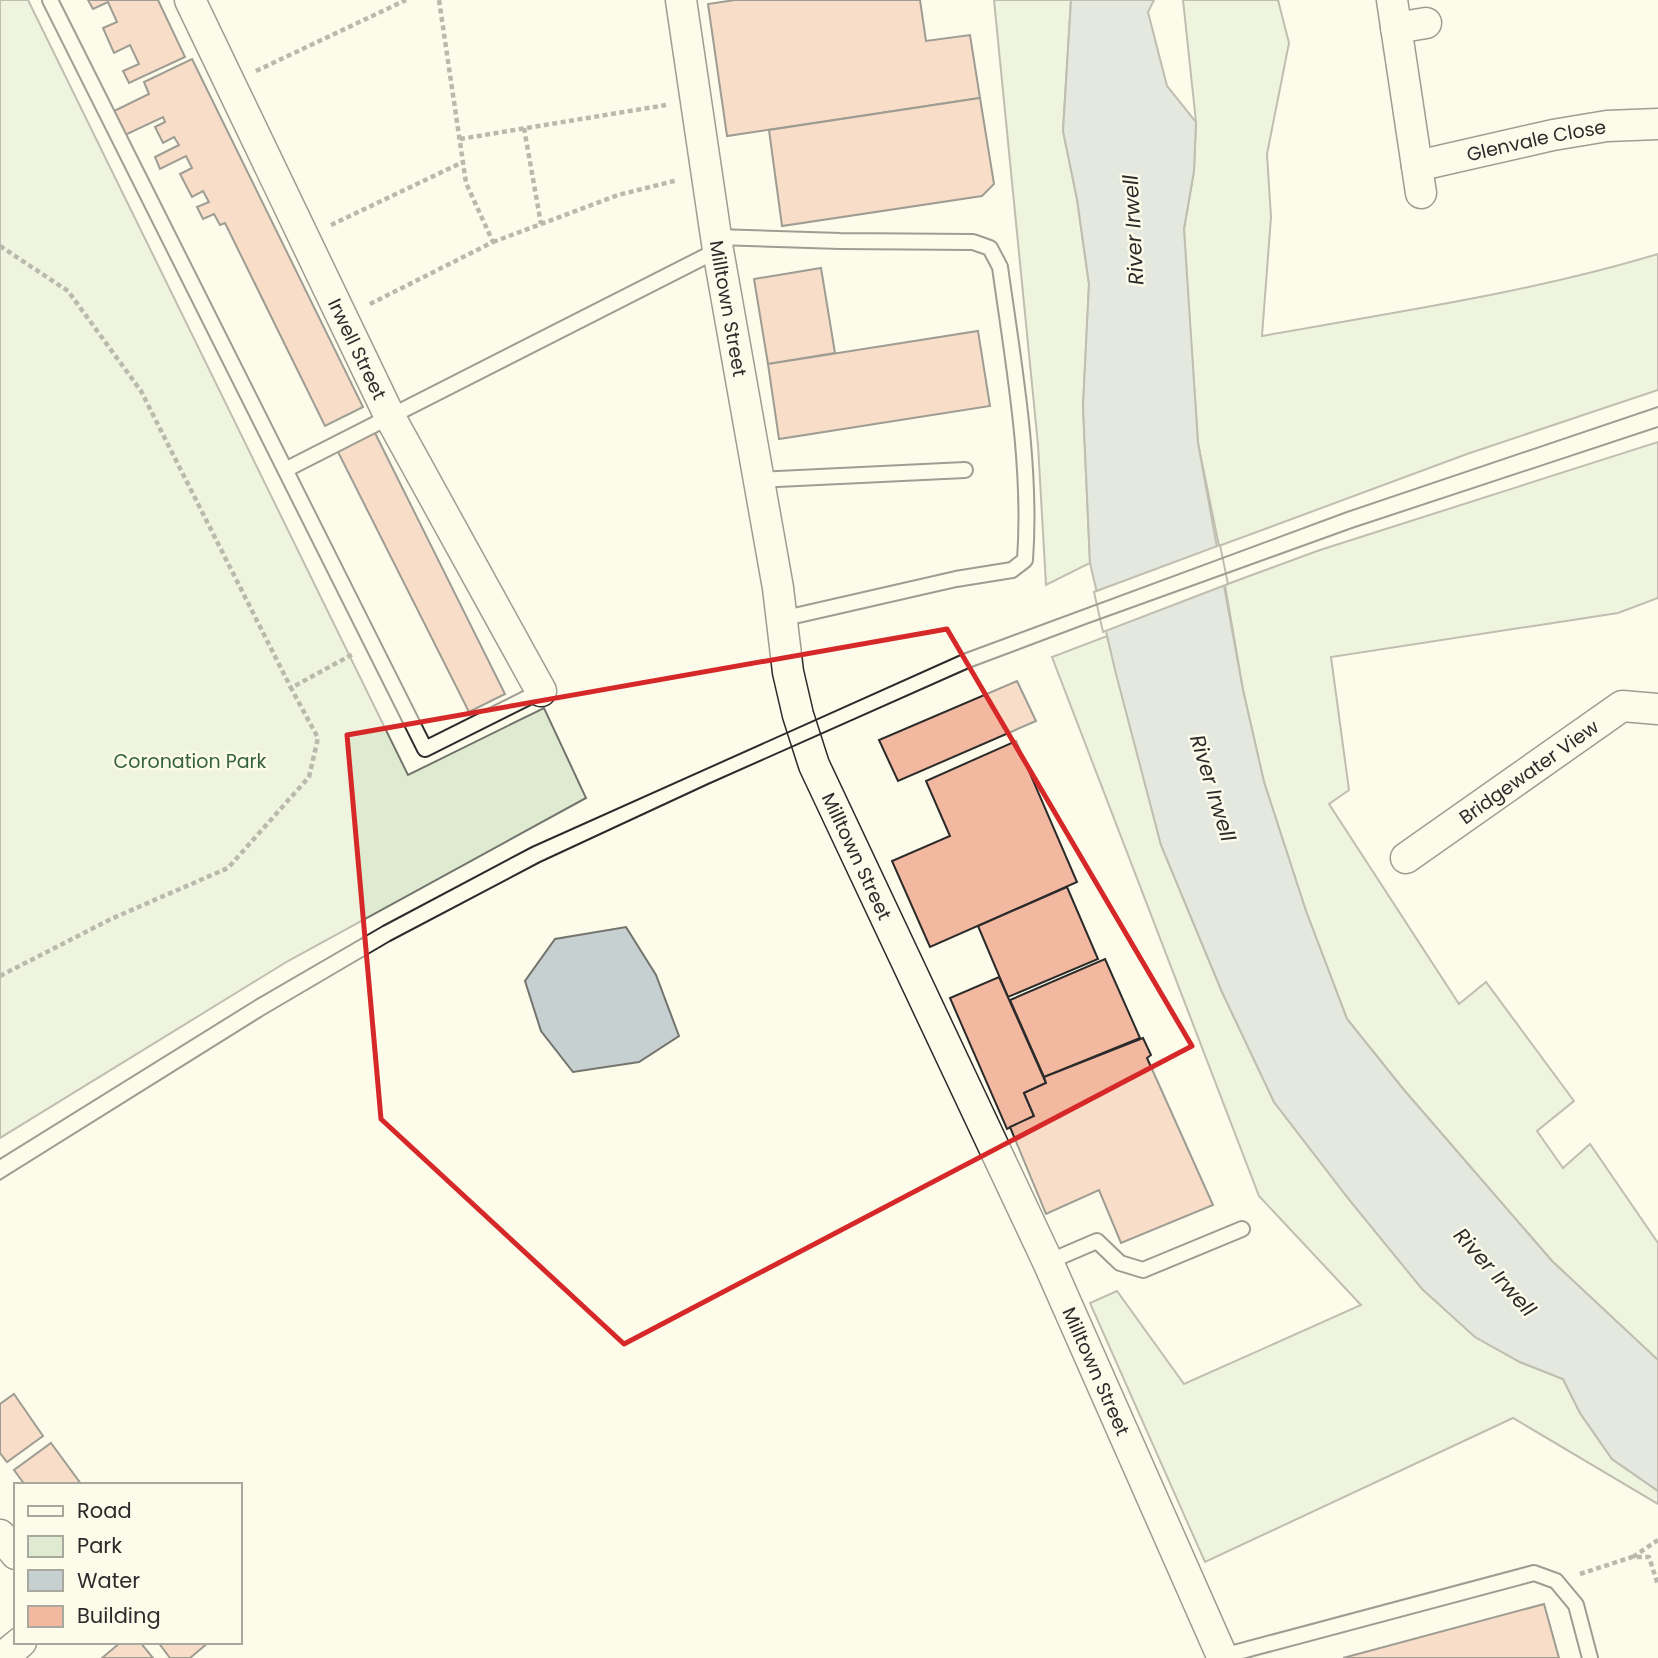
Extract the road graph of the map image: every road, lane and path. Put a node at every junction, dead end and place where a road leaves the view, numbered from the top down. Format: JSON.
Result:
{"nodes":[{"id":1,"x":50,"y":0,"type":"edge"},
{"id":2,"x":190,"y":0,"type":"edge"},
{"id":3,"x":406,"y":0,"type":"edge"},
{"id":4,"x":439,"y":0,"type":"edge"},
{"id":5,"x":681,"y":0,"type":"edge"},
{"id":6,"x":1394,"y":14,"type":"edge"},
{"id":7,"x":1426,"y":23,"type":"dead end"},
{"id":8,"x":230,"y":84,"type":"junction"},
{"id":9,"x":695,"y":100,"type":"junction"},
{"id":10,"x":1658,"y":124,"type":"edge"},
{"id":11,"x":524,"y":128,"type":"junction"},
{"id":12,"x":460,"y":139,"type":"junction"},
{"id":13,"x":463,"y":162,"type":"junction"},
{"id":14,"x":706,"y":173,"type":"junction"},
{"id":15,"x":541,"y":224,"type":"junction"},
{"id":16,"x":303,"y":239,"type":"junction"},
{"id":17,"x":493,"y":242,"type":"junction"},
{"id":18,"x":717,"y":243,"type":"junction"},
{"id":19,"x":0,"y":246,"type":"edge"},
{"id":20,"x":342,"y":318,"type":"junction"},
{"id":21,"x":390,"y":418,"type":"junction"},
{"id":22,"x":286,"y":469,"type":"junction"},
{"id":23,"x":965,"y":470,"type":"dead end"},
{"id":24,"x":759,"y":480,"type":"junction"},
{"id":25,"x":782,"y":619,"type":"junction"},
{"id":26,"x":373,"y":643,"type":"junction"},
{"id":27,"x":291,"y":688,"type":"junction"},
{"id":28,"x":541,"y":691,"type":"joint"},
{"id":29,"x":1658,"y":709,"type":"edge"},
{"id":30,"x":1406,"y":858,"type":"dead end"},
{"id":31,"x":0,"y":976,"type":"edge"},
{"id":32,"x":1242,"y":1229,"type":"dead end"},
{"id":33,"x":1048,"y":1262,"type":"junction"},
{"id":34,"x":0,"y":1535,"type":"edge"},
{"id":35,"x":1658,"y":1541,"type":"edge"},
{"id":36,"x":14,"y":1552,"type":"edge"},
{"id":37,"x":1632,"y":1557,"type":"junction"},
{"id":38,"x":1556,"y":1581,"type":"junction"},
{"id":39,"x":1658,"y":1585,"type":"edge"},
{"id":40,"x":20,"y":1644,"type":"edge"},
{"id":41,"x":1219,"y":1657,"type":"edge"},
{"id":42,"x":2,"y":1658,"type":"edge"},
{"id":43,"x":1590,"y":1658,"type":"edge"}],
"edges":[{"from":1,"to":22,"type":"lane"},
{"from":2,"to":8,"type":"street","name":"Irwell Street"},
{"from":3,"to":8,"type":"path"},
{"from":4,"to":12,"type":"path"},
{"from":5,"to":9,"type":"street","name":"Milltown Street"},
{"from":6,"to":7,"type":"street","name":"Glenvale Close"},
{"from":6,"to":10,"type":"street","name":"Glenvale Close"},
{"from":8,"to":16,"type":"street","name":"Irwell Street"},
{"from":9,"to":11,"type":"path"},
{"from":9,"to":14,"type":"street","name":"Milltown Street"},
{"from":11,"to":12,"type":"path"},
{"from":11,"to":15,"type":"path"},
{"from":12,"to":13,"type":"path"},
{"from":13,"to":16,"type":"path"},
{"from":13,"to":17,"type":"path"},
{"from":14,"to":15,"type":"path"},
{"from":14,"to":18,"type":"street","name":"Milltown Street"},
{"from":15,"to":17,"type":"path"},
{"from":16,"to":20,"type":"street","name":"Irwell Street"},
{"from":17,"to":20,"type":"path"},
{"from":18,"to":21,"type":"lane"},
{"from":18,"to":24,"type":"street","name":"Milltown Street"},
{"from":18,"to":25,"type":"lane"},
{"from":19,"to":27,"type":"path"},
{"from":20,"to":21,"type":"street","name":"Irwell Street"},
{"from":21,"to":22,"type":"lane"},
{"from":21,"to":28,"type":"street","name":"Irwell Street"},
{"from":22,"to":26,"type":"lane"},
{"from":23,"to":24,"type":"lane"},
{"from":24,"to":25,"type":"street","name":"Milltown Street"},
{"from":25,"to":33,"type":"street","name":"Milltown Street"},
{"from":26,"to":27,"type":"path"},
{"from":26,"to":28,"type":"lane"},
{"from":27,"to":31,"type":"path"},
{"from":29,"to":30,"type":"street","name":"Bridgewater View"},
{"from":32,"to":33,"type":"lane"},
{"from":33,"to":41,"type":"street","name":"Milltown Street"},
{"from":34,"to":36,"type":"street"},
{"from":35,"to":37,"type":"path"},
{"from":37,"to":38,"type":"path"},
{"from":37,"to":39,"type":"path"},
{"from":38,"to":41,"type":"lane"},
{"from":38,"to":43,"type":"lane"},
{"from":40,"to":42,"type":"street"}]}
